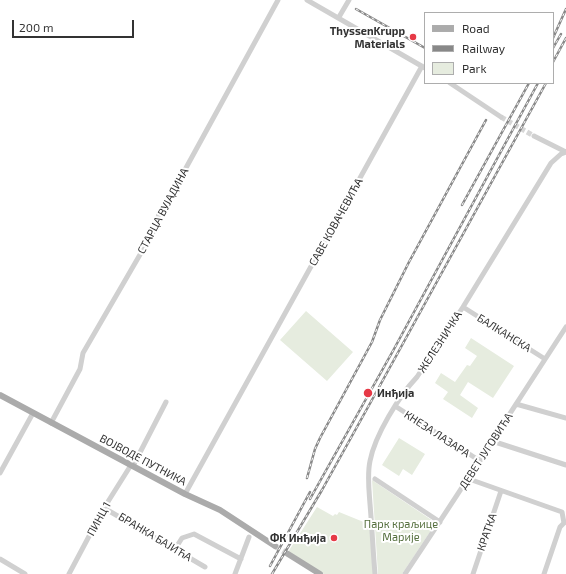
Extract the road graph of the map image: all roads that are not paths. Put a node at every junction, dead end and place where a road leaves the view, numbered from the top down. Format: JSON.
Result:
{"nodes":[{"id":1,"x":278,"y":0,"type":"edge"},
{"id":2,"x":307,"y":0,"type":"edge"},
{"id":3,"x":349,"y":0,"type":"edge"},
{"id":4,"x":339,"y":18,"type":"junction"},
{"id":5,"x":423,"y":67,"type":"edge"},
{"id":6,"x":452,"y":84,"type":"edge"},
{"id":7,"x":501,"y":117,"type":"tunnel mouth"},
{"id":8,"x":534,"y":136,"type":"tunnel mouth"},
{"id":9,"x":566,"y":152,"type":"edge"},
{"id":10,"x":463,"y":307,"type":"junction"},
{"id":11,"x":566,"y":328,"type":"edge"},
{"id":12,"x":545,"y":359,"type":"junction"},
{"id":13,"x":0,"y":395,"type":"edge"},
{"id":14,"x":166,"y":402,"type":"dead end"},
{"id":15,"x":516,"y":404,"type":"junction"},
{"id":16,"x":395,"y":406,"type":"junction"},
{"id":17,"x":33,"y":413,"type":"junction"},
{"id":18,"x":566,"y":418,"type":"edge"},
{"id":19,"x":51,"y":423,"type":"junction"},
{"id":20,"x":492,"y":441,"type":"junction"},
{"id":21,"x":480,"y":461,"type":"junction"},
{"id":22,"x":566,"y":465,"type":"edge"},
{"id":23,"x":132,"y":466,"type":"junction"},
{"id":24,"x":0,"y":473,"type":"edge"},
{"id":25,"x":469,"y":479,"type":"junction"},
{"id":26,"x":375,"y":480,"type":"dead end"},
{"id":27,"x":501,"y":491,"type":"junction"},
{"id":28,"x":185,"y":494,"type":"junction"},
{"id":29,"x":104,"y":508,"type":"junction"},
{"id":30,"x":440,"y":522,"type":"junction"},
{"id":31,"x":565,"y":523,"type":"edge"},
{"id":32,"x":249,"y":537,"type":"dead end"},
{"id":33,"x":275,"y":546,"type":"tunnel mouth"},
{"id":34,"x":175,"y":549,"type":"junction"},
{"id":35,"x":288,"y":554,"type":"tunnel mouth"},
{"id":36,"x":0,"y":559,"type":"edge"},
{"id":37,"x":241,"y":559,"type":"junction"},
{"id":38,"x":205,"y":567,"type":"dead end"},
{"id":39,"x":25,"y":574,"type":"edge"},
{"id":40,"x":69,"y":574,"type":"edge"},
{"id":41,"x":235,"y":574,"type":"edge"},
{"id":42,"x":320,"y":574,"type":"edge"},
{"id":43,"x":375,"y":574,"type":"edge"},
{"id":44,"x":405,"y":574,"type":"edge"},
{"id":45,"x":473,"y":574,"type":"edge"},
{"id":46,"x":544,"y":574,"type":"edge"}],
"edges":[{"from":1,"to":19,"type":"street","name":"СТАРЦА ВУЈАДИНА"},
{"from":2,"to":4,"type":"street","name":"САВЕ КОВАЧЕВИЋА"},
{"from":3,"to":4,"type":"street"},
{"from":4,"to":5,"type":"street","name":"САВЕ КОВАЧЕВИЋА"},
{"from":5,"to":28,"type":"street","name":"САВЕ КОВАЧЕВИЋА"},
{"from":6,"to":7,"type":"street"},
{"from":8,"to":9,"type":"street"},
{"from":9,"to":10,"type":"street","name":"ЖЕЛЕЗНИЧКА"},
{"from":10,"to":12,"type":"street","name":"БАЛКАНСКА"},
{"from":10,"to":16,"type":"street","name":"ЖЕЛЕЗНИЧКА"},
{"from":11,"to":12,"type":"street","name":"ДЕВЕТ ЈУГОВИЋА"},
{"from":12,"to":15,"type":"street","name":"ДЕВЕТ ЈУГОВИЋА"},
{"from":13,"to":17,"type":"main road","name":"ВОЈВОДЕ ПУТНИКА"},
{"from":14,"to":23,"type":"street","name":"ПИНЦ 1"},
{"from":15,"to":18,"type":"street"},
{"from":15,"to":20,"type":"street","name":"ДЕВЕТ ЈУГОВИЋА"},
{"from":16,"to":21,"type":"street","name":"КНЕЗА ЛАЗАРА"},
{"from":16,"to":43,"type":"street","name":"ЖЕЛЕЗНИЧКА"},
{"from":17,"to":19,"type":"main road","name":"ВОЈВОДЕ ПУТНИКА"},
{"from":17,"to":24,"type":"street"},
{"from":19,"to":23,"type":"main road","name":"ВОЈВОДЕ ПУТНИКА"},
{"from":20,"to":21,"type":"street","name":"ДЕВЕТ ЈУГОВИЋА"},
{"from":20,"to":22,"type":"street"},
{"from":21,"to":25,"type":"street","name":"ДЕВЕТ ЈУГОВИЋА"},
{"from":23,"to":28,"type":"main road","name":"ВОЈВОДЕ ПУТНИКА"},
{"from":23,"to":29,"type":"street","name":"ПИНЦ 1"},
{"from":25,"to":27,"type":"street"},
{"from":25,"to":30,"type":"street","name":"ДЕВЕТ ЈУГОВИЋА"},
{"from":26,"to":30,"type":"street"},
{"from":27,"to":31,"type":"street"},
{"from":27,"to":45,"type":"street","name":"КРАТКА"},
{"from":28,"to":33,"type":"main road","name":"ВОЈВОДЕ ПУТНИКА"},
{"from":29,"to":34,"type":"street","name":"БРАНКА БАЈИЋА"},
{"from":29,"to":40,"type":"street","name":"ПИНЦ 1"},
{"from":30,"to":44,"type":"street","name":"ДЕВЕТ ЈУГОВИЋА"},
{"from":31,"to":46,"type":"street"},
{"from":32,"to":37,"type":"street"},
{"from":34,"to":37,"type":"street"},
{"from":34,"to":38,"type":"street","name":"БРАНКА БАЈИЋА"},
{"from":35,"to":42,"type":"main road"},
{"from":36,"to":39,"type":"street"},
{"from":37,"to":41,"type":"street"}]}
